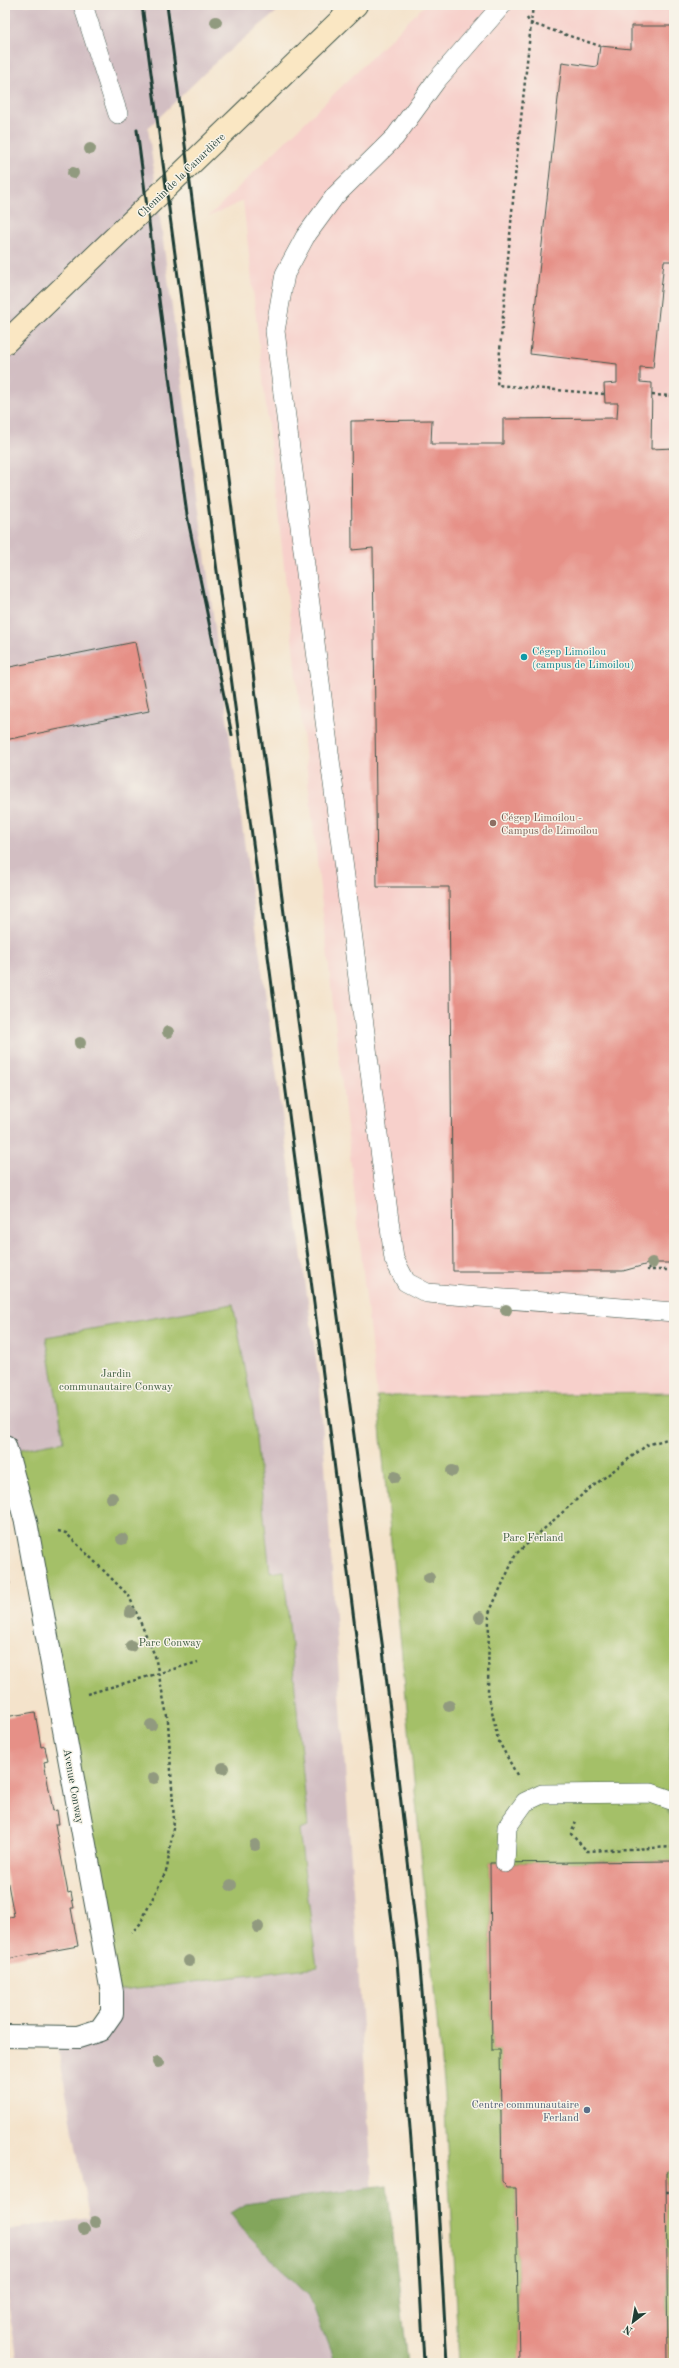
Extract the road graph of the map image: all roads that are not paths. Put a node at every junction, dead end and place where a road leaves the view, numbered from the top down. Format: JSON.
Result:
{"nodes":[{"id":1,"x":83,"y":5,"type":"edge"},
{"id":2,"x":356,"y":5,"type":"edge"},
{"id":3,"x":502,"y":5,"type":"edge"},
{"id":4,"x":118,"y":114,"type":"dead end"},
{"id":5,"x":5,"y":343,"type":"edge"},
{"id":6,"x":674,"y":1312,"type":"edge"},
{"id":7,"x":5,"y":1446,"type":"edge"},
{"id":8,"x":674,"y":1801,"type":"edge"},
{"id":9,"x":505,"y":1863,"type":"dead end"},
{"id":10,"x":5,"y":2036,"type":"edge"}],
"edges":[{"from":1,"to":4,"type":"lane"},
{"from":2,"to":5,"type":"main road","name":"Chemin de la Canardière"},
{"from":3,"to":6,"type":"lane"},
{"from":7,"to":10,"type":"street","name":"Avenue Conway"},
{"from":8,"to":9,"type":"lane"}]}
